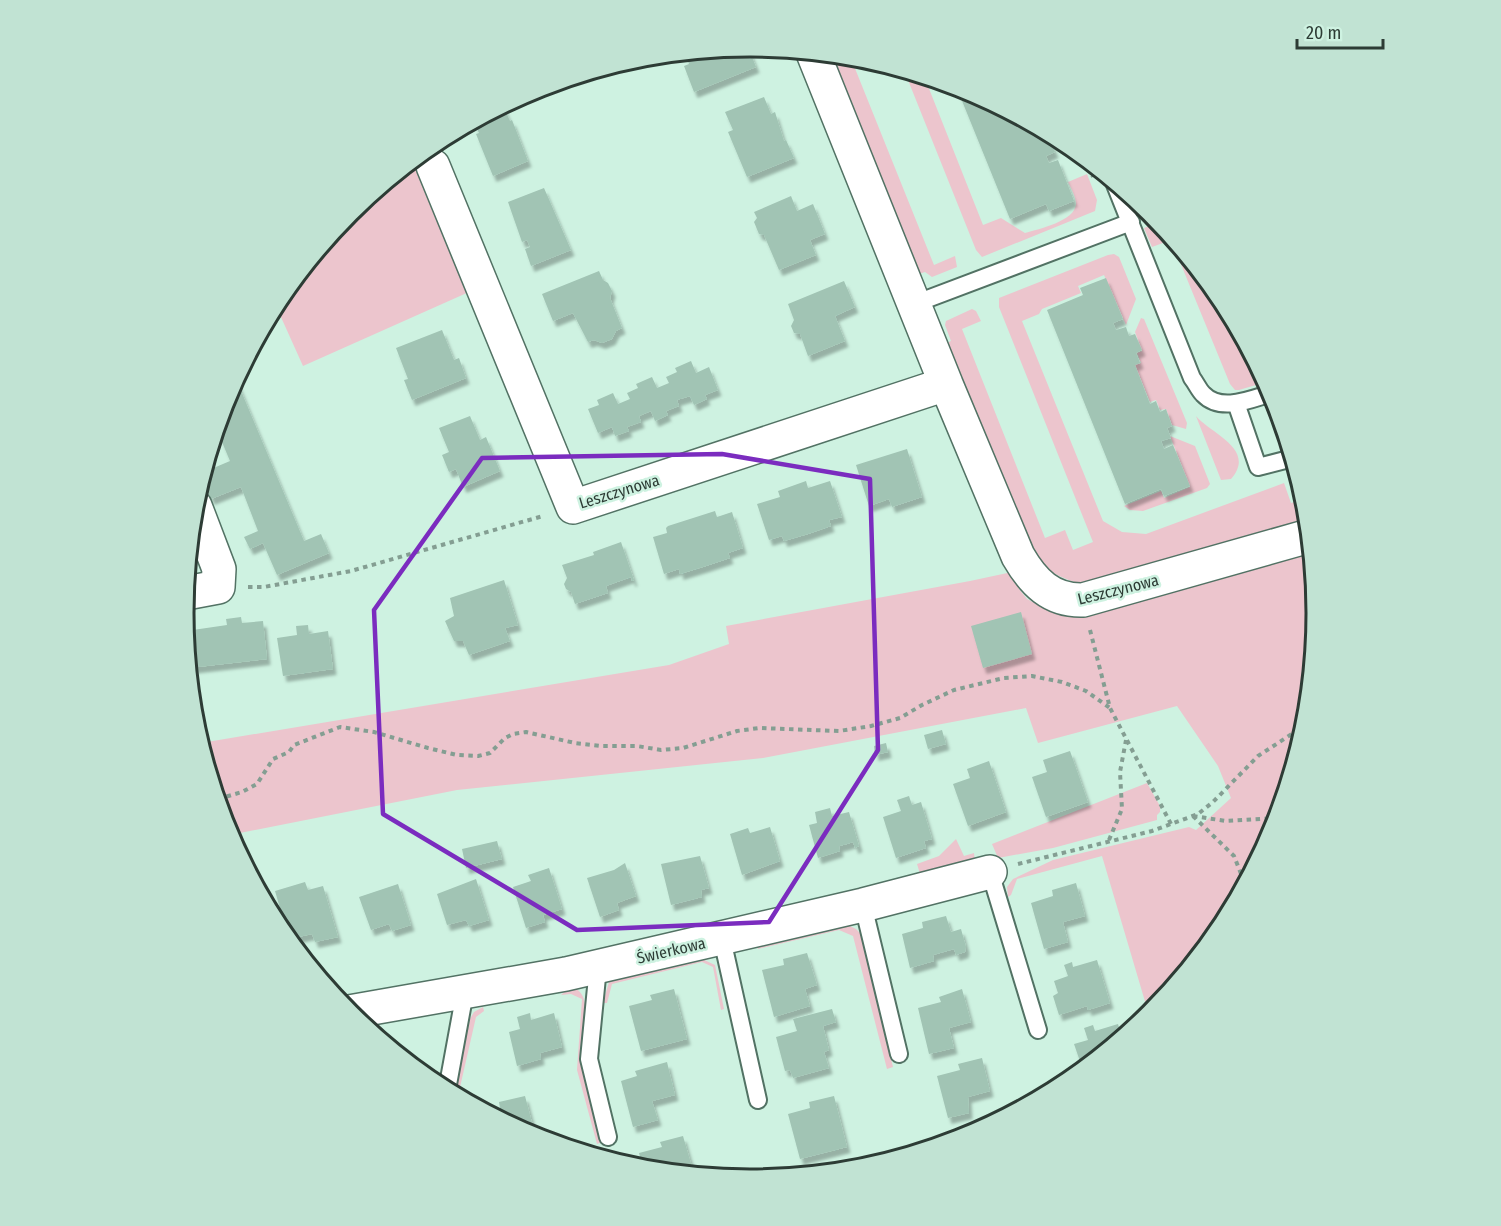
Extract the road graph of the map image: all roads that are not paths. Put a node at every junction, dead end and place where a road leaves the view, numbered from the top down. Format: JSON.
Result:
{"nodes":[{"id":1,"x":816,"y":61,"type":"edge"},
{"id":2,"x":433,"y":166,"type":"dead end"},
{"id":3,"x":1121,"y":199,"type":"edge"},
{"id":4,"x":1131,"y":222,"type":"junction"},
{"id":5,"x":914,"y":304,"type":"junction"},
{"id":6,"x":946,"y":384,"type":"junction"},
{"id":7,"x":1262,"y":396,"type":"edge"},
{"id":8,"x":1236,"y":403,"type":"junction"},
{"id":9,"x":1285,"y":460,"type":"edge"},
{"id":10,"x":202,"y":524,"type":"edge"},
{"id":11,"x":1302,"y":538,"type":"edge"},
{"id":12,"x":195,"y":591,"type":"edge"},
{"id":13,"x":990,"y":872,"type":"joint"},
{"id":14,"x":863,"y":905,"type":"junction"},
{"id":15,"x":722,"y":939,"type":"junction"},
{"id":16,"x":598,"y":967,"type":"junction"},
{"id":17,"x":465,"y":992,"type":"junction"},
{"id":18,"x":361,"y":1010,"type":"edge"},
{"id":19,"x":1038,"y":1030,"type":"dead end"},
{"id":20,"x":899,"y":1054,"type":"dead end"},
{"id":21,"x":449,"y":1080,"type":"edge"},
{"id":22,"x":758,"y":1100,"type":"dead end"},
{"id":23,"x":608,"y":1137,"type":"dead end"}],
"edges":[{"from":1,"to":5,"type":"street","name":"Leszczynowa"},
{"from":2,"to":6,"type":"street","name":"Leszczynowa"},
{"from":3,"to":4,"type":"lane"},
{"from":4,"to":5,"type":"lane"},
{"from":4,"to":8,"type":"lane"},
{"from":5,"to":6,"type":"street","name":"Leszczynowa"},
{"from":6,"to":11,"type":"street","name":"Leszczynowa"},
{"from":7,"to":8,"type":"lane"},
{"from":8,"to":9,"type":"lane"},
{"from":10,"to":12,"type":"street"},
{"from":13,"to":14,"type":"street","name":"Świerkowa"},
{"from":13,"to":19,"type":"lane"},
{"from":14,"to":15,"type":"street","name":"Świerkowa"},
{"from":14,"to":20,"type":"lane"},
{"from":15,"to":16,"type":"street","name":"Świerkowa"},
{"from":15,"to":22,"type":"lane"},
{"from":16,"to":17,"type":"street","name":"Świerkowa"},
{"from":16,"to":23,"type":"lane"},
{"from":17,"to":18,"type":"street","name":"Świerkowa"},
{"from":17,"to":21,"type":"lane"}]}
